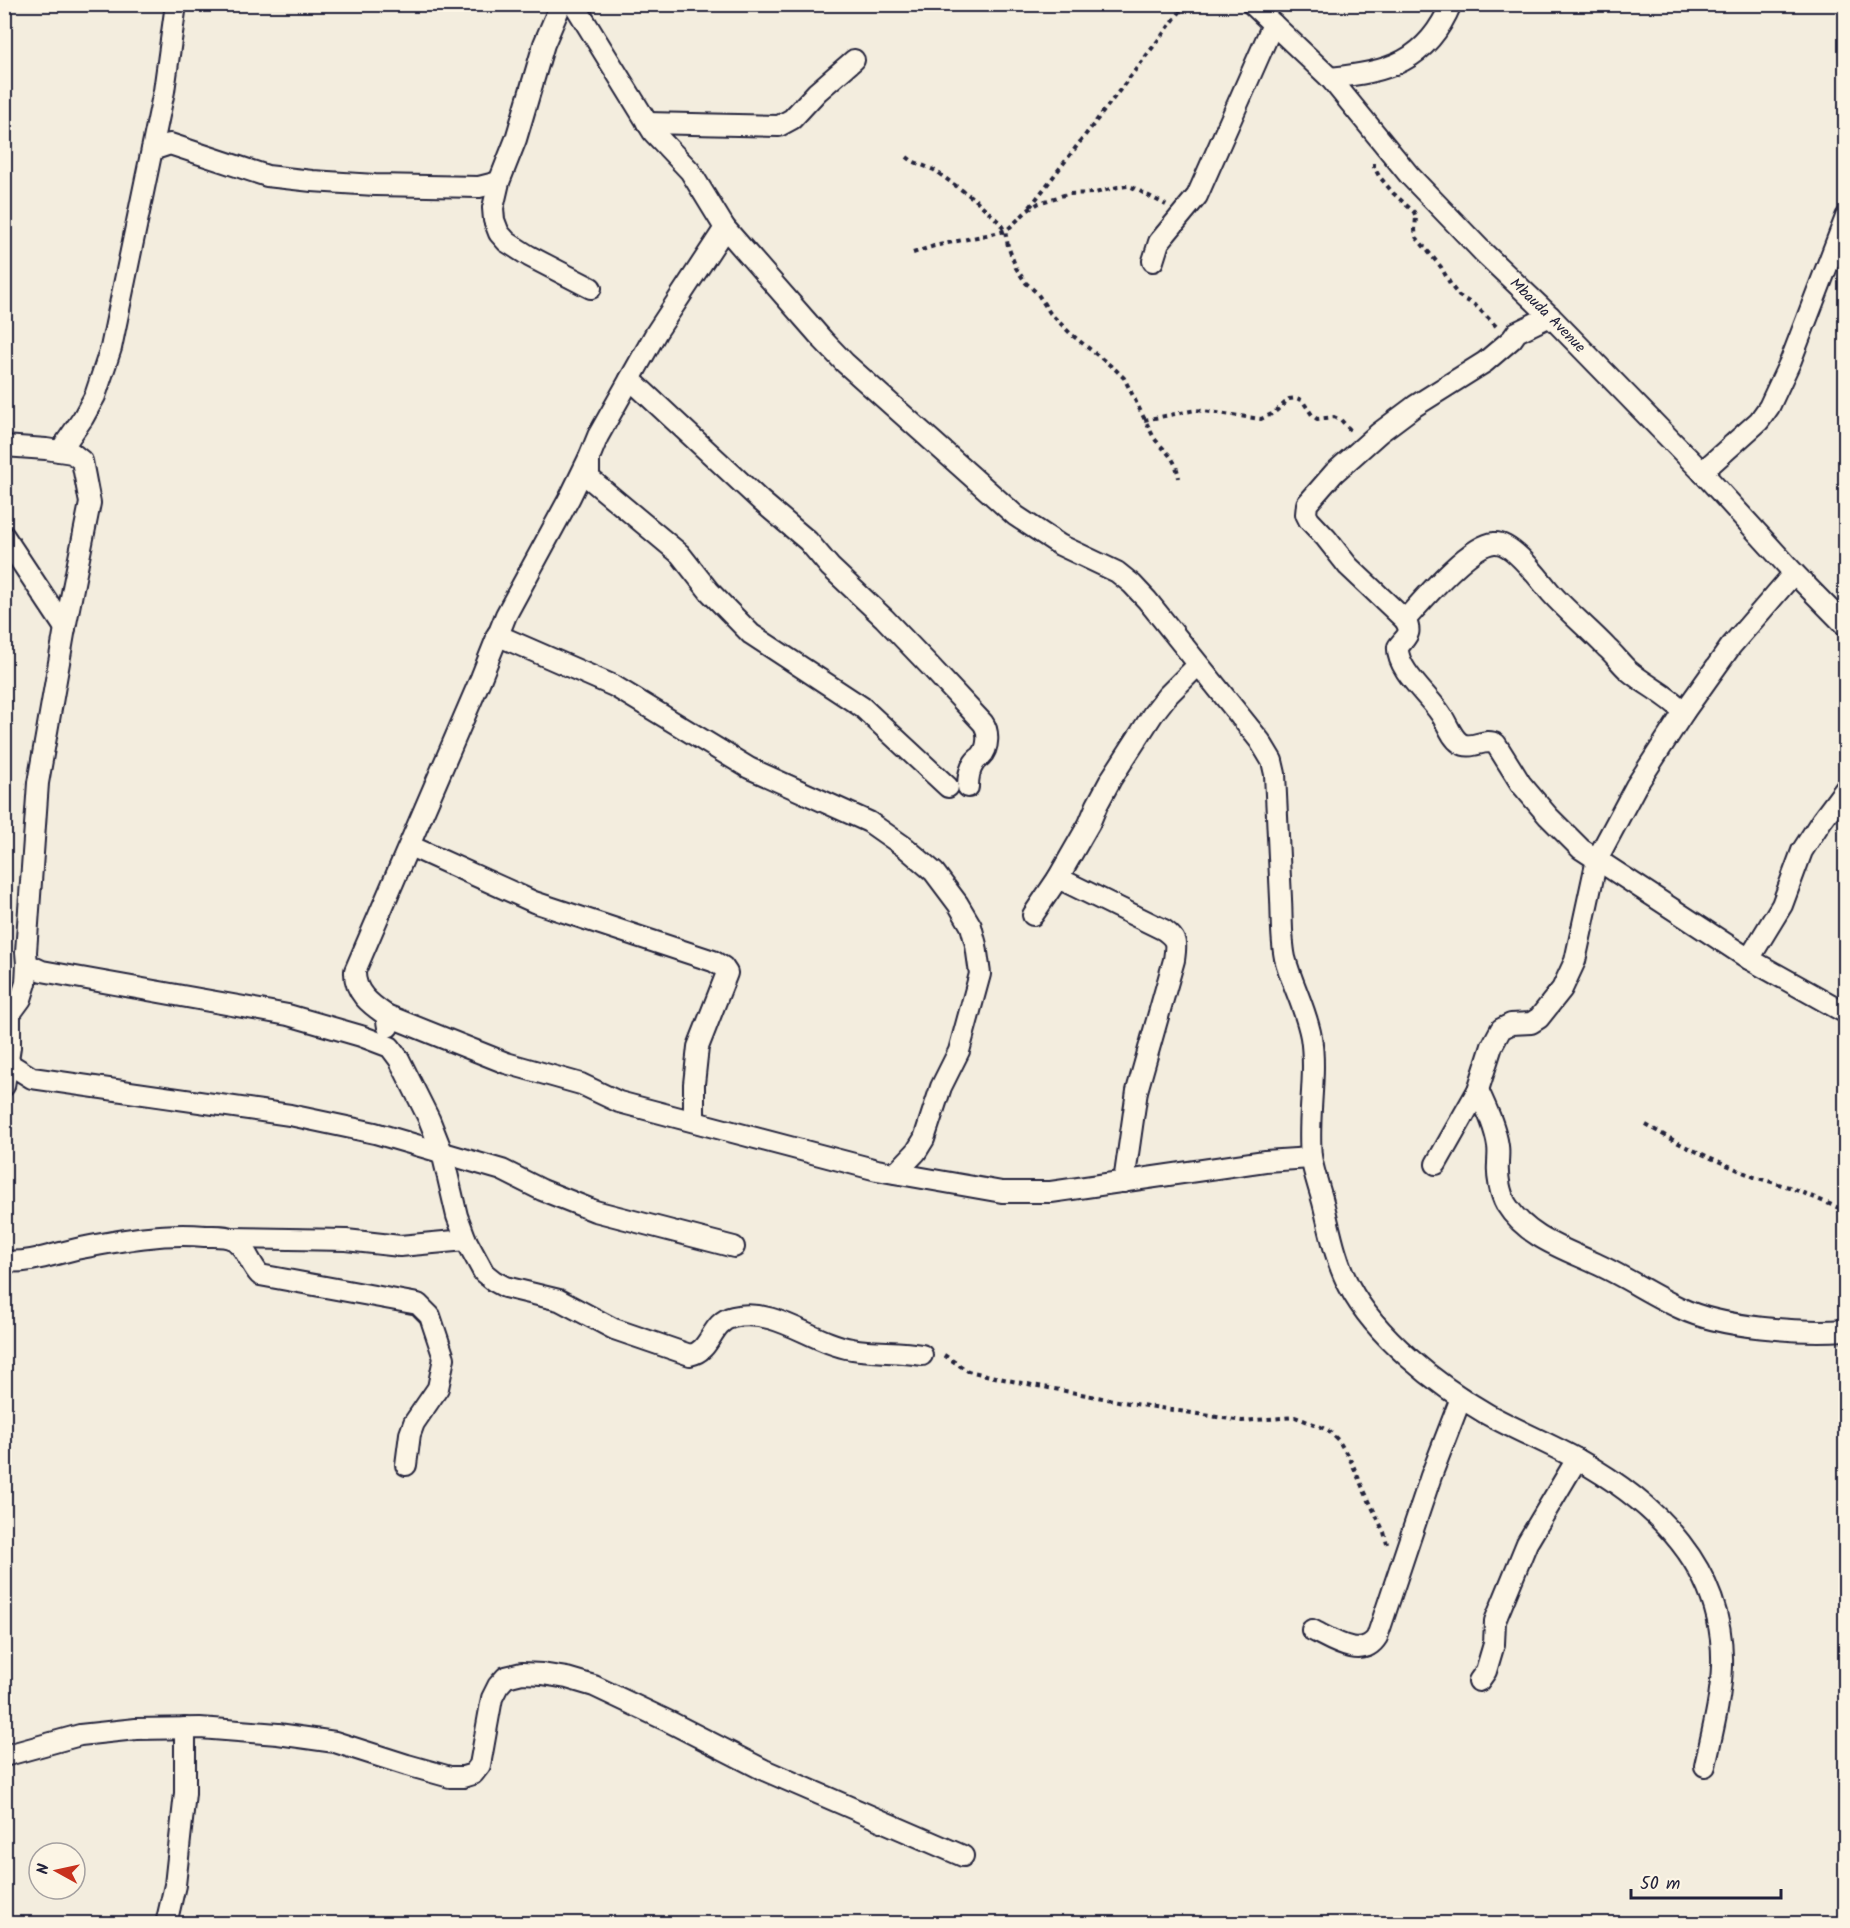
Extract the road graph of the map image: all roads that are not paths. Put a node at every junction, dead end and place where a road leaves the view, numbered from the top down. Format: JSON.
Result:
{"nodes":[{"id":1,"x":176,"y":4,"type":"edge"},
{"id":2,"x":561,"y":4,"type":"edge"},
{"id":3,"x":574,"y":4,"type":"edge"},
{"id":4,"x":1252,"y":4,"type":"edge"},
{"id":5,"x":1451,"y":4,"type":"edge"},
{"id":6,"x":1273,"y":24,"type":"junction"},
{"id":7,"x":854,"y":60,"type":"dead end"},
{"id":8,"x":1330,"y":78,"type":"junction"},
{"id":9,"x":647,"y":123,"type":"junction"},
{"id":10,"x":152,"y":150,"type":"junction"},
{"id":11,"x":499,"y":182,"type":"junction"},
{"id":12,"x":1845,"y":217,"type":"edge"},
{"id":13,"x":725,"y":228,"type":"junction"},
{"id":14,"x":1153,"y":261,"type":"dead end"},
{"id":15,"x":591,"y":288,"type":"dead end"},
{"id":16,"x":1550,"y":316,"type":"junction"},
{"id":17,"x":630,"y":379,"type":"junction"},
{"id":18,"x":4,"y":446,"type":"edge"},
{"id":19,"x":60,"y":451,"type":"junction"},
{"id":20,"x":589,"y":458,"type":"junction"},
{"id":21,"x":1702,"y":472,"type":"junction"},
{"id":22,"x":4,"y":536,"type":"edge"},
{"id":23,"x":1794,"y":573,"type":"junction"},
{"id":24,"x":1405,"y":620,"type":"junction"},
{"id":25,"x":1845,"y":626,"type":"edge"},
{"id":26,"x":65,"y":628,"type":"junction"},
{"id":27,"x":497,"y":635,"type":"junction"},
{"id":28,"x":1198,"y":665,"type":"junction"},
{"id":29,"x":1684,"y":712,"type":"junction"},
{"id":30,"x":948,"y":787,"type":"dead end"},
{"id":31,"x":968,"y":787,"type":"dead end"},
{"id":32,"x":1845,"y":788,"type":"edge"},
{"id":33,"x":410,"y":846,"type":"junction"},
{"id":34,"x":1597,"y":859,"type":"junction"},
{"id":35,"x":1058,"y":878,"type":"junction"},
{"id":36,"x":1033,"y":915,"type":"dead end"},
{"id":37,"x":1749,"y":959,"type":"junction"},
{"id":38,"x":27,"y":964,"type":"junction"},
{"id":39,"x":7,"y":1013,"type":"edge"},
{"id":40,"x":1845,"y":1013,"type":"edge"},
{"id":41,"x":386,"y":1016,"type":"junction"},
{"id":42,"x":390,"y":1047,"type":"junction"},
{"id":43,"x":9,"y":1063,"type":"junction"},
{"id":44,"x":4,"y":1086,"type":"edge"},
{"id":45,"x":1478,"y":1090,"type":"junction"},
{"id":46,"x":694,"y":1121,"type":"junction"},
{"id":47,"x":442,"y":1152,"type":"junction"},
{"id":48,"x":1311,"y":1158,"type":"junction"},
{"id":49,"x":1436,"y":1164,"type":"dead end"},
{"id":50,"x":896,"y":1173,"type":"junction"},
{"id":51,"x":1124,"y":1182,"type":"junction"},
{"id":52,"x":230,"y":1238,"type":"junction"},
{"id":53,"x":466,"y":1240,"type":"junction"},
{"id":54,"x":734,"y":1247,"type":"dead end"},
{"id":55,"x":4,"y":1261,"type":"edge"},
{"id":56,"x":1845,"y":1330,"type":"edge"},
{"id":57,"x":922,"y":1355,"type":"dead end"},
{"id":58,"x":1461,"y":1398,"type":"junction"},
{"id":59,"x":1577,"y":1460,"type":"junction"},
{"id":60,"x":406,"y":1466,"type":"dead end"},
{"id":61,"x":1312,"y":1630,"type":"dead end"},
{"id":62,"x":1479,"y":1681,"type":"dead end"},
{"id":63,"x":185,"y":1728,"type":"junction"},
{"id":64,"x":4,"y":1756,"type":"edge"},
{"id":65,"x":1705,"y":1766,"type":"dead end"},
{"id":66,"x":963,"y":1856,"type":"dead end"},
{"id":67,"x":166,"y":1923,"type":"edge"}],
"edges":[{"from":1,"to":10,"type":"street"},
{"from":2,"to":11,"type":"street"},
{"from":3,"to":9,"type":"street"},
{"from":4,"to":6,"type":"street","name":"Mbauda Avenue"},
{"from":5,"to":8,"type":"street"},
{"from":6,"to":8,"type":"street","name":"Mbauda Avenue"},
{"from":6,"to":14,"type":"street"},
{"from":7,"to":9,"type":"street"},
{"from":8,"to":16,"type":"street","name":"Mbauda Avenue"},
{"from":9,"to":13,"type":"street"},
{"from":10,"to":11,"type":"street"},
{"from":10,"to":19,"type":"street"},
{"from":11,"to":15,"type":"street"},
{"from":12,"to":21,"type":"street"},
{"from":13,"to":17,"type":"street"},
{"from":13,"to":28,"type":"street"},
{"from":16,"to":21,"type":"street","name":"Mbauda Avenue"},
{"from":16,"to":24,"type":"street"},
{"from":17,"to":20,"type":"street"},
{"from":17,"to":31,"type":"street"},
{"from":18,"to":19,"type":"street"},
{"from":19,"to":26,"type":"street"},
{"from":20,"to":27,"type":"street"},
{"from":20,"to":30,"type":"street"},
{"from":21,"to":23,"type":"street","name":"Mbauda Avenue"},
{"from":22,"to":26,"type":"street"},
{"from":23,"to":25,"type":"street","name":"Mbauda Avenue"},
{"from":23,"to":29,"type":"street"},
{"from":24,"to":29,"type":"street"},
{"from":24,"to":34,"type":"street"},
{"from":26,"to":38,"type":"street"},
{"from":27,"to":33,"type":"street"},
{"from":27,"to":50,"type":"street"},
{"from":28,"to":35,"type":"street"},
{"from":28,"to":48,"type":"street"},
{"from":29,"to":34,"type":"street"},
{"from":32,"to":37,"type":"street"},
{"from":33,"to":41,"type":"street"},
{"from":33,"to":46,"type":"street"},
{"from":34,"to":37,"type":"street"},
{"from":34,"to":45,"type":"street"},
{"from":35,"to":36,"type":"street"},
{"from":35,"to":51,"type":"street"},
{"from":37,"to":40,"type":"street"},
{"from":38,"to":39,"type":"street"},
{"from":38,"to":42,"type":"street"},
{"from":39,"to":43,"type":"street"},
{"from":41,"to":42,"type":"street"},
{"from":41,"to":46,"type":"street"},
{"from":42,"to":47,"type":"street"},
{"from":43,"to":44,"type":"street"},
{"from":43,"to":47,"type":"street"},
{"from":45,"to":49,"type":"street"},
{"from":45,"to":56,"type":"street"},
{"from":46,"to":50,"type":"street"},
{"from":47,"to":53,"type":"street"},
{"from":47,"to":54,"type":"street"},
{"from":48,"to":51,"type":"street"},
{"from":48,"to":58,"type":"street"},
{"from":50,"to":51,"type":"street"},
{"from":52,"to":53,"type":"street"},
{"from":52,"to":55,"type":"street"},
{"from":52,"to":60,"type":"street"},
{"from":53,"to":57,"type":"street"},
{"from":58,"to":59,"type":"street"},
{"from":58,"to":61,"type":"street"},
{"from":59,"to":62,"type":"street"},
{"from":59,"to":65,"type":"street"},
{"from":63,"to":64,"type":"street"},
{"from":63,"to":66,"type":"street"},
{"from":63,"to":67,"type":"street"}]}
